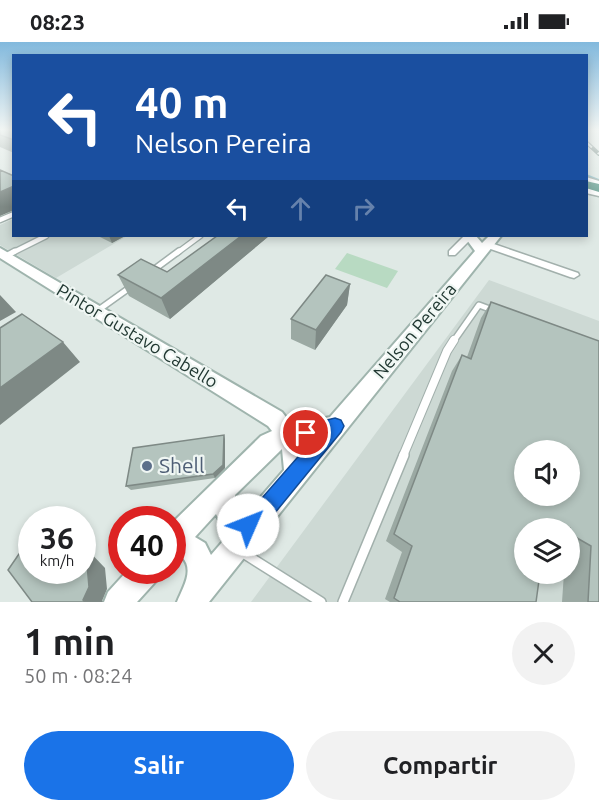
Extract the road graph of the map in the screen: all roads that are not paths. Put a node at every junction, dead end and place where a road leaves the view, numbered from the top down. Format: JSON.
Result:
{"nodes":[{"id":1,"x":44,"y":237,"type":"edge"},
{"id":2,"x":199,"y":237,"type":"edge"},
{"id":3,"x":469,"y":237,"type":"edge"},
{"id":4,"x":472,"y":237,"type":"edge"},
{"id":5,"x":488,"y":244,"type":"edge"},
{"id":6,"x":452,"y":253,"type":"dead end"},
{"id":7,"x":3,"y":254,"type":"edge"},
{"id":8,"x":574,"y":275,"type":"dead end"},
{"id":9,"x":144,"y":277,"type":"edge"},
{"id":10,"x":135,"y":284,"type":"edge"},
{"id":11,"x":97,"y":311,"type":"junction"},
{"id":12,"x":501,"y":314,"type":"edge"},
{"id":13,"x":335,"y":426,"type":"junction"},
{"id":14,"x":281,"y":427,"type":"junction"},
{"id":15,"x":294,"y":477,"type":"junction"},
{"id":16,"x":223,"y":491,"type":"junction"},
{"id":17,"x":254,"y":523,"type":"junction"},
{"id":18,"x":186,"y":528,"type":"edge"},
{"id":19,"x":186,"y":545,"type":"edge"},
{"id":20,"x":234,"y":548,"type":"junction"},
{"id":21,"x":134,"y":584,"type":"edge"},
{"id":22,"x":195,"y":597,"type":"edge"},
{"id":23,"x":118,"y":602,"type":"edge"},
{"id":24,"x":321,"y":602,"type":"edge"},
{"id":25,"x":343,"y":602,"type":"edge"}],
"edges":[{"from":1,"to":7,"type":"lane"},
{"from":2,"to":9,"type":"lane"},
{"from":3,"to":6,"type":"street","name":"Nelson Pereira"},
{"from":4,"to":5,"type":"street"},
{"from":5,"to":8,"type":"street"},
{"from":5,"to":13,"type":"street","name":"Nelson Pereira"},
{"from":7,"to":11,"type":"street","name":"Pintor Gustavo Cabello"},
{"from":10,"to":11,"type":"lane"},
{"from":11,"to":14,"type":"street","name":"Pintor Gustavo Cabello"},
{"from":12,"to":25,"type":"lane"},
{"from":13,"to":14,"type":"street"},
{"from":13,"to":15,"type":"street","name":"Nelson Pereira"},
{"from":14,"to":15,"type":"street"},
{"from":14,"to":16,"type":"street"},
{"from":15,"to":17,"type":"street","name":"Nelson Pereira"},
{"from":16,"to":17,"type":"street"},
{"from":16,"to":18,"type":"street"},
{"from":17,"to":20,"type":"street","name":"Nelson Pereira"},
{"from":19,"to":22,"type":"street"},
{"from":20,"to":22,"type":"street","name":"Nelson Pereira"},
{"from":20,"to":24,"type":"lane"},
{"from":21,"to":23,"type":"street"}]}
